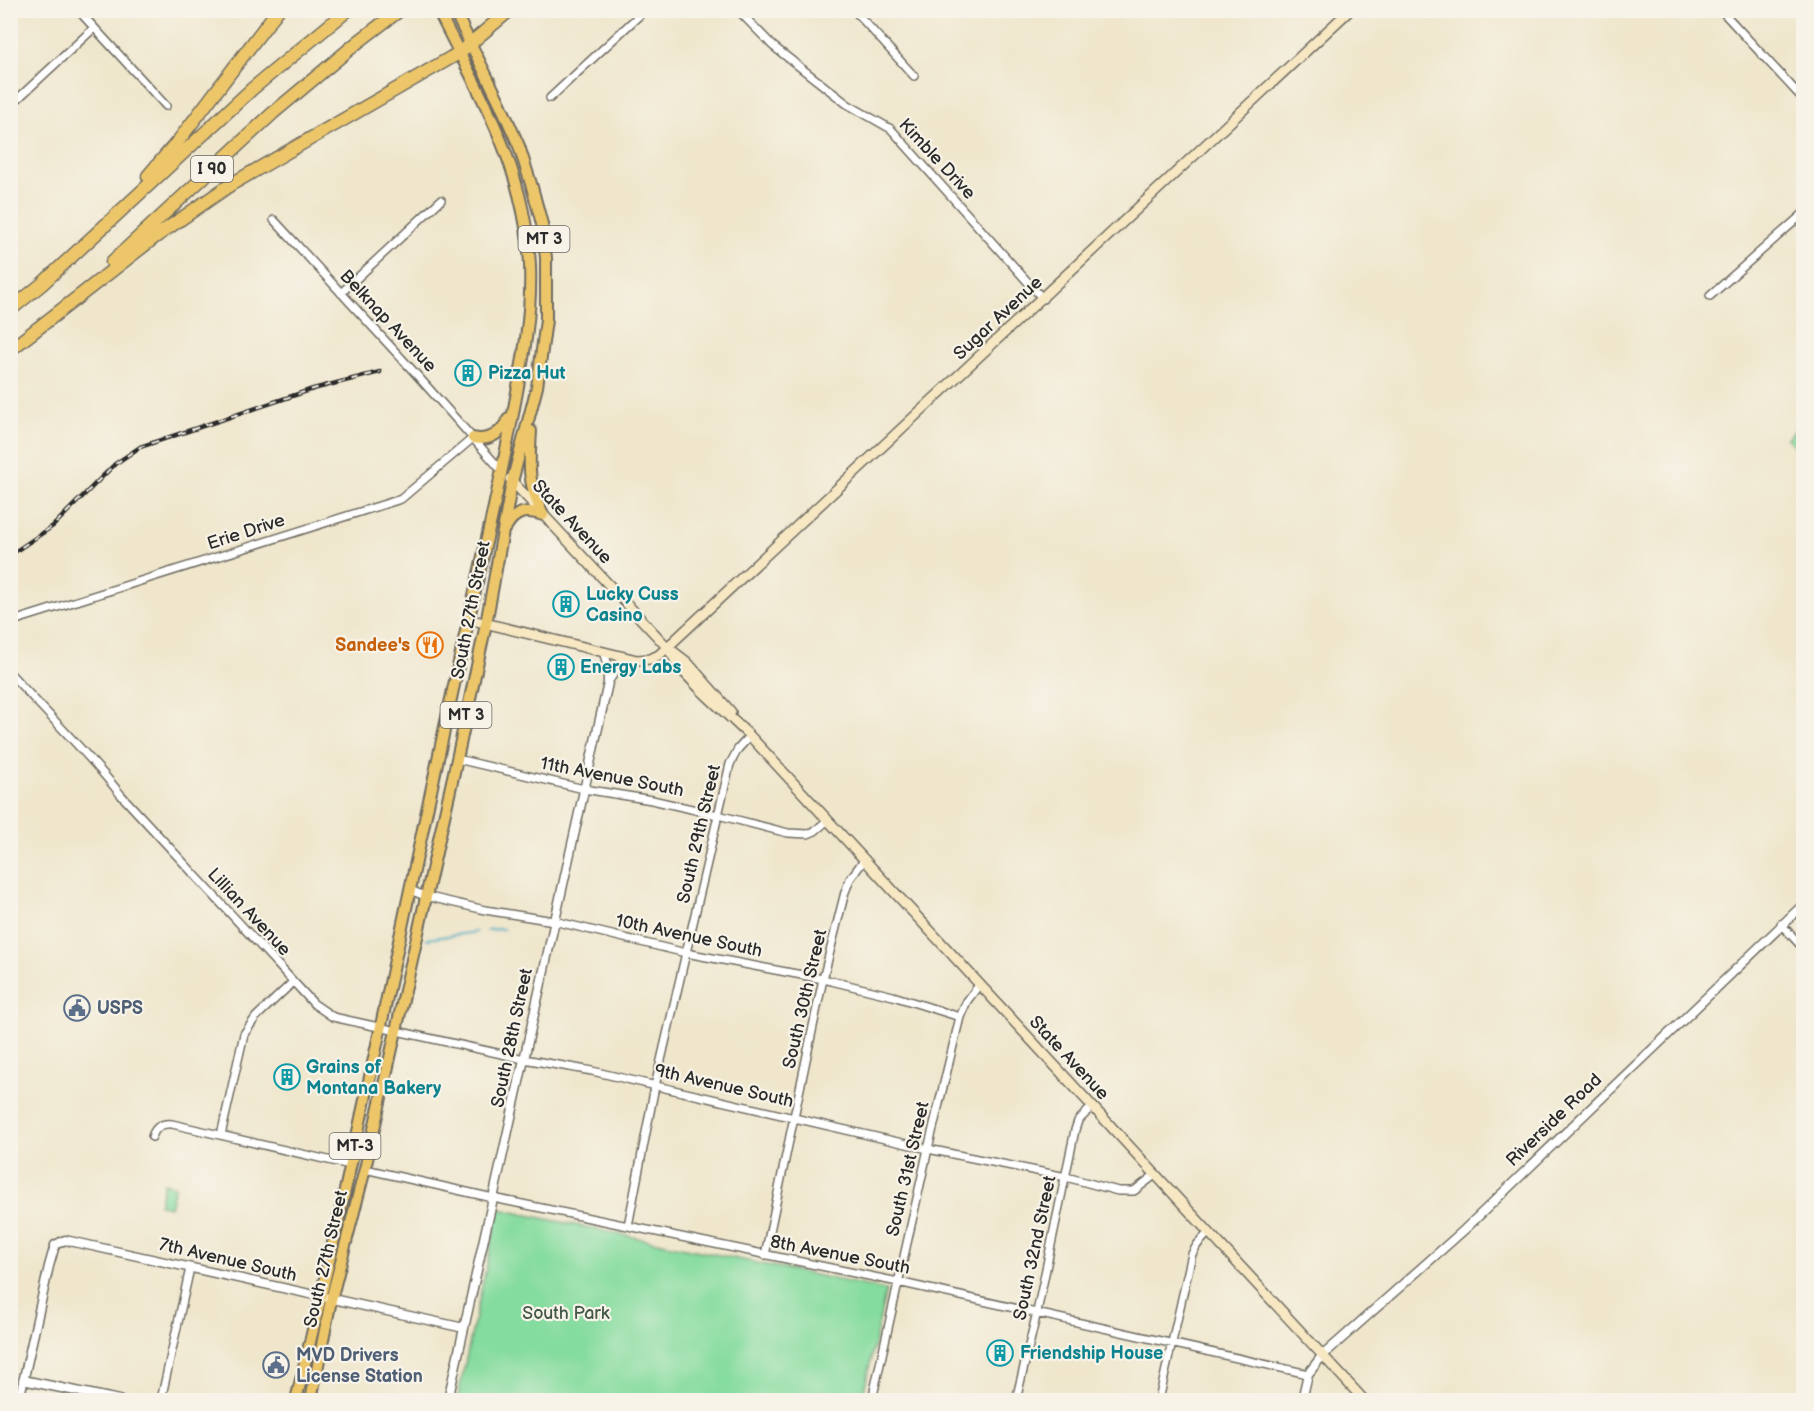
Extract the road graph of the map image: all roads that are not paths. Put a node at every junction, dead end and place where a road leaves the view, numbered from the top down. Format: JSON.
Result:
{"nodes":[{"id":1,"x":78,"y":10,"type":"edge"},
{"id":2,"x":278,"y":10,"type":"edge"},
{"id":3,"x":348,"y":10,"type":"edge"},
{"id":4,"x":400,"y":10,"type":"edge"},
{"id":5,"x":454,"y":10,"type":"edge"},
{"id":6,"x":510,"y":10,"type":"edge"},
{"id":7,"x":645,"y":10,"type":"edge"},
{"id":8,"x":738,"y":10,"type":"edge"},
{"id":9,"x":854,"y":10,"type":"edge"},
{"id":10,"x":1350,"y":10,"type":"edge"},
{"id":11,"x":1721,"y":10,"type":"edge"},
{"id":12,"x":438,"y":12,"type":"edge"},
{"id":13,"x":94,"y":28,"type":"junction"},
{"id":14,"x":472,"y":44,"type":"junction"},
{"id":15,"x":459,"y":53,"type":"junction"},
{"id":16,"x":914,"y":76,"type":"dead end"},
{"id":17,"x":550,"y":98,"type":"dead end"},
{"id":18,"x":1803,"y":100,"type":"edge"},
{"id":19,"x":10,"y":106,"type":"edge"},
{"id":20,"x":166,"y":106,"type":"dead end"},
{"id":21,"x":441,"y":201,"type":"dead end"},
{"id":22,"x":1803,"y":213,"type":"edge"},
{"id":23,"x":274,"y":220,"type":"dead end"},
{"id":24,"x":42,"y":284,"type":"junction"},
{"id":25,"x":341,"y":293,"type":"junction"},
{"id":26,"x":1710,"y":297,"type":"dead end"},
{"id":27,"x":1043,"y":299,"type":"junction"},
{"id":28,"x":10,"y":310,"type":"edge"},
{"id":29,"x":30,"y":334,"type":"junction"},
{"id":30,"x":10,"y":350,"type":"edge"},
{"id":31,"x":532,"y":405,"type":"junction"},
{"id":32,"x":514,"y":407,"type":"junction"},
{"id":33,"x":473,"y":438,"type":"junction"},
{"id":34,"x":502,"y":471,"type":"junction"},
{"id":35,"x":512,"y":482,"type":"junction"},
{"id":36,"x":543,"y":515,"type":"junction"},
{"id":37,"x":503,"y":533,"type":"junction"},
{"id":38,"x":468,"y":619,"type":"junction"},
{"id":39,"x":10,"y":622,"type":"edge"},
{"id":40,"x":486,"y":624,"type":"junction"},
{"id":41,"x":668,"y":648,"type":"junction"},
{"id":42,"x":604,"y":652,"type":"junction"},
{"id":43,"x":627,"y":658,"type":"junction"},
{"id":44,"x":10,"y":673,"type":"edge"},
{"id":45,"x":608,"y":683,"type":"junction"},
{"id":46,"x":750,"y":736,"type":"junction"},
{"id":47,"x":457,"y":759,"type":"junction"},
{"id":48,"x":584,"y":789,"type":"junction"},
{"id":49,"x":718,"y":814,"type":"junction"},
{"id":50,"x":828,"y":820,"type":"junction"},
{"id":51,"x":864,"y":860,"type":"junction"},
{"id":52,"x":410,"y":890,"type":"junction"},
{"id":53,"x":425,"y":896,"type":"junction"},
{"id":54,"x":1803,"y":904,"type":"edge"},
{"id":55,"x":554,"y":921,"type":"junction"},
{"id":56,"x":1781,"y":924,"type":"junction"},
{"id":57,"x":1803,"y":949,"type":"edge"},
{"id":58,"x":686,"y":952,"type":"junction"},
{"id":59,"x":823,"y":979,"type":"junction"},
{"id":60,"x":293,"y":982,"type":"junction"},
{"id":61,"x":979,"y":985,"type":"junction"},
{"id":62,"x":960,"y":1017,"type":"junction"},
{"id":63,"x":381,"y":1027,"type":"junction"},
{"id":64,"x":396,"y":1030,"type":"junction"},
{"id":65,"x":524,"y":1059,"type":"junction"},
{"id":66,"x":655,"y":1086,"type":"junction"},
{"id":67,"x":1092,"y":1107,"type":"junction"},
{"id":68,"x":794,"y":1117,"type":"junction"},
{"id":69,"x":221,"y":1135,"type":"junction"},
{"id":70,"x":152,"y":1137,"type":"dead end"},
{"id":71,"x":928,"y":1149,"type":"junction"},
{"id":72,"x":350,"y":1165,"type":"junction"},
{"id":73,"x":365,"y":1169,"type":"junction"},
{"id":74,"x":1156,"y":1174,"type":"junction"},
{"id":75,"x":1066,"y":1177,"type":"junction"},
{"id":76,"x":493,"y":1198,"type":"junction"},
{"id":77,"x":628,"y":1226,"type":"junction"},
{"id":78,"x":1209,"y":1232,"type":"junction"},
{"id":79,"x":765,"y":1255,"type":"junction"},
{"id":80,"x":190,"y":1268,"type":"junction"},
{"id":81,"x":898,"y":1282,"type":"junction"},
{"id":82,"x":326,"y":1299,"type":"junction"},
{"id":83,"x":1037,"y":1312,"type":"junction"},
{"id":84,"x":464,"y":1328,"type":"junction"},
{"id":85,"x":1171,"y":1342,"type":"junction"},
{"id":86,"x":1322,"y":1356,"type":"junction"},
{"id":87,"x":1308,"y":1374,"type":"junction"},
{"id":88,"x":24,"y":1380,"type":"junction"},
{"id":89,"x":19,"y":1401,"type":"edge"},
{"id":90,"x":119,"y":1401,"type":"edge"},
{"id":91,"x":161,"y":1401,"type":"edge"},
{"id":92,"x":296,"y":1401,"type":"edge"},
{"id":93,"x":311,"y":1401,"type":"edge"},
{"id":94,"x":448,"y":1401,"type":"edge"},
{"id":95,"x":872,"y":1401,"type":"edge"},
{"id":96,"x":1016,"y":1401,"type":"edge"},
{"id":97,"x":1159,"y":1401,"type":"edge"},
{"id":98,"x":1302,"y":1401,"type":"edge"},
{"id":99,"x":1364,"y":1401,"type":"edge"}],
"edges":[{"from":1,"to":13,"type":"street"},
{"from":2,"to":24,"type":"highway"},
{"from":3,"to":24,"type":"highway","number":"I 90"},
{"from":4,"to":29,"type":"highway","number":"I 90"},
{"from":5,"to":14,"type":"main road","name":"South 27th Street","number":"MT 3"},
{"from":6,"to":14,"type":"highway"},
{"from":7,"to":17,"type":"street"},
{"from":8,"to":27,"type":"street","name":"Kimble Drive"},
{"from":9,"to":16,"type":"street"},
{"from":10,"to":27,"type":"main road","name":"Sugar Avenue"},
{"from":11,"to":18,"type":"street"},
{"from":12,"to":15,"type":"main road","number":"MT 3"},
{"from":13,"to":19,"type":"street"},
{"from":13,"to":20,"type":"street"},
{"from":14,"to":15,"type":"highway"},
{"from":14,"to":31,"type":"main road","name":"South 27th Street","number":"MT 3"},
{"from":15,"to":29,"type":"highway"},
{"from":15,"to":32,"type":"main road","name":"South 27th Street","number":"MT 3"},
{"from":21,"to":25,"type":"street"},
{"from":22,"to":26,"type":"street"},
{"from":23,"to":25,"type":"street","name":"Belknap Avenue"},
{"from":24,"to":28,"type":"highway","number":"I 90"},
{"from":25,"to":33,"type":"street","name":"Belknap Avenue"},
{"from":27,"to":41,"type":"main road","name":"Sugar Avenue"},
{"from":29,"to":30,"type":"highway","number":"I 90"},
{"from":31,"to":35,"type":"main road","name":"South 27th Street","number":"MT 3"},
{"from":31,"to":36,"type":"main road"},
{"from":32,"to":33,"type":"main road"},
{"from":32,"to":34,"type":"main road","name":"South 27th Street","number":"MT 3"},
{"from":33,"to":34,"type":"street","name":"Belknap Avenue"},
{"from":33,"to":39,"type":"street","name":"Erie Drive"},
{"from":34,"to":35,"type":"main road","name":"State Avenue"},
{"from":34,"to":38,"type":"main road","name":"South 27th Street"},
{"from":35,"to":36,"type":"main road","name":"State Avenue"},
{"from":35,"to":37,"type":"main road","name":"South 27th Street","number":"MT 3"},
{"from":36,"to":37,"type":"main road"},
{"from":36,"to":41,"type":"main road","name":"State Avenue"},
{"from":37,"to":40,"type":"main road","name":"South 27th Street","number":"MT 3"},
{"from":38,"to":40,"type":"main road"},
{"from":38,"to":52,"type":"main road","name":"South 27th Street"},
{"from":40,"to":42,"type":"main road"},
{"from":40,"to":47,"type":"main road","name":"South 27th Street","number":"MT 3"},
{"from":41,"to":43,"type":"main road"},
{"from":41,"to":46,"type":"main road","name":"State Avenue"},
{"from":42,"to":43,"type":"main road"},
{"from":42,"to":45,"type":"street","name":"South 28th Street"},
{"from":43,"to":45,"type":"street","name":"South 28th Street"},
{"from":44,"to":60,"type":"street","name":"Lillian Avenue"},
{"from":45,"to":48,"type":"street","name":"South 28th Street"},
{"from":46,"to":49,"type":"street","name":"South 29th Street"},
{"from":46,"to":50,"type":"main road","name":"State Avenue"},
{"from":47,"to":48,"type":"street","name":"11th Avenue South"},
{"from":47,"to":53,"type":"main road","name":"South 27th Street","number":"MT 3"},
{"from":48,"to":49,"type":"street","name":"11th Avenue South"},
{"from":48,"to":55,"type":"street","name":"South 28th Street"},
{"from":49,"to":50,"type":"street","name":"11th Avenue South"},
{"from":49,"to":58,"type":"street","name":"South 29th Street"},
{"from":50,"to":51,"type":"main road","name":"State Avenue"},
{"from":51,"to":59,"type":"street","name":"South 30th Street"},
{"from":51,"to":61,"type":"main road","name":"State Avenue"},
{"from":52,"to":53,"type":"street","name":"10th Avenue South"},
{"from":52,"to":63,"type":"main road","name":"South 27th Street","number":"MT-3"},
{"from":53,"to":55,"type":"street","name":"10th Avenue South"},
{"from":53,"to":64,"type":"main road","name":"South 27th Street","number":"MT 3"},
{"from":54,"to":56,"type":"street","name":"Riverside Road"},
{"from":55,"to":58,"type":"street","name":"10th Avenue South"},
{"from":55,"to":65,"type":"street","name":"South 28th Street"},
{"from":56,"to":57,"type":"street"},
{"from":56,"to":86,"type":"street","name":"Riverside Road"},
{"from":58,"to":59,"type":"street","name":"10th Avenue South"},
{"from":58,"to":66,"type":"street","name":"South 29th Street"},
{"from":59,"to":62,"type":"street","name":"10th Avenue South"},
{"from":59,"to":68,"type":"street","name":"South 30th Street"},
{"from":60,"to":63,"type":"street","name":"9th Avenue South"},
{"from":60,"to":69,"type":"street"},
{"from":61,"to":62,"type":"street","name":"South 31st Street"},
{"from":61,"to":67,"type":"main road","name":"State Avenue"},
{"from":62,"to":71,"type":"street","name":"South 31st Street"},
{"from":63,"to":64,"type":"street","name":"9th Avenue South"},
{"from":63,"to":72,"type":"main road","name":"South 27th Street","number":"MT-3"},
{"from":64,"to":65,"type":"street","name":"9th Avenue South"},
{"from":64,"to":73,"type":"main road","name":"South 27th Street","number":"MT 3"},
{"from":65,"to":66,"type":"street","name":"9th Avenue South"},
{"from":65,"to":76,"type":"street","name":"South 28th Street"},
{"from":66,"to":68,"type":"street","name":"9th Avenue South"},
{"from":66,"to":77,"type":"street","name":"South 29th Street"},
{"from":67,"to":74,"type":"main road","name":"State Avenue"},
{"from":67,"to":75,"type":"street","name":"South 32nd Street"},
{"from":68,"to":71,"type":"street","name":"9th Avenue South"},
{"from":68,"to":79,"type":"street","name":"South 30th Street"},
{"from":69,"to":70,"type":"street"},
{"from":69,"to":72,"type":"street"},
{"from":71,"to":75,"type":"street","name":"9th Avenue South"},
{"from":71,"to":81,"type":"street","name":"South 31st Street"},
{"from":72,"to":82,"type":"main road","name":"South 27th Street","number":"MT-3"},
{"from":73,"to":76,"type":"street","name":"8th Avenue South"},
{"from":73,"to":82,"type":"main road","name":"South 27th Street","number":"MT 3"},
{"from":74,"to":75,"type":"street","name":"9th Avenue South"},
{"from":74,"to":78,"type":"main road","name":"State Avenue"},
{"from":75,"to":83,"type":"street","name":"South 32nd Street"},
{"from":76,"to":77,"type":"street","name":"8th Avenue South"},
{"from":76,"to":84,"type":"street","name":"South 28th Street"},
{"from":77,"to":79,"type":"street","name":"8th Avenue South"},
{"from":78,"to":85,"type":"street"},
{"from":78,"to":86,"type":"main road","name":"State Avenue"},
{"from":79,"to":81,"type":"street","name":"8th Avenue South"},
{"from":80,"to":82,"type":"street","name":"7th Avenue South"},
{"from":80,"to":88,"type":"street","name":"7th Avenue South"},
{"from":80,"to":91,"type":"street"},
{"from":81,"to":83,"type":"street","name":"8th Avenue South"},
{"from":81,"to":95,"type":"street","name":"South 31st Street"},
{"from":82,"to":84,"type":"street","name":"7th Avenue South"},
{"from":82,"to":92,"type":"main road","name":"South 27th Street","number":"MT-3"},
{"from":82,"to":93,"type":"main road","name":"South 27th Street","number":"MT 3"},
{"from":83,"to":85,"type":"street","name":"8th Avenue South"},
{"from":83,"to":96,"type":"street","name":"South 32nd Street"},
{"from":84,"to":94,"type":"street","name":"South 28th Street"},
{"from":85,"to":87,"type":"street","name":"8th Avenue South"},
{"from":85,"to":97,"type":"street"},
{"from":86,"to":87,"type":"street","name":"Riverside Road"},
{"from":86,"to":99,"type":"main road","name":"State Avenue"},
{"from":87,"to":98,"type":"street"},
{"from":88,"to":89,"type":"street"},
{"from":88,"to":90,"type":"street"}]}
